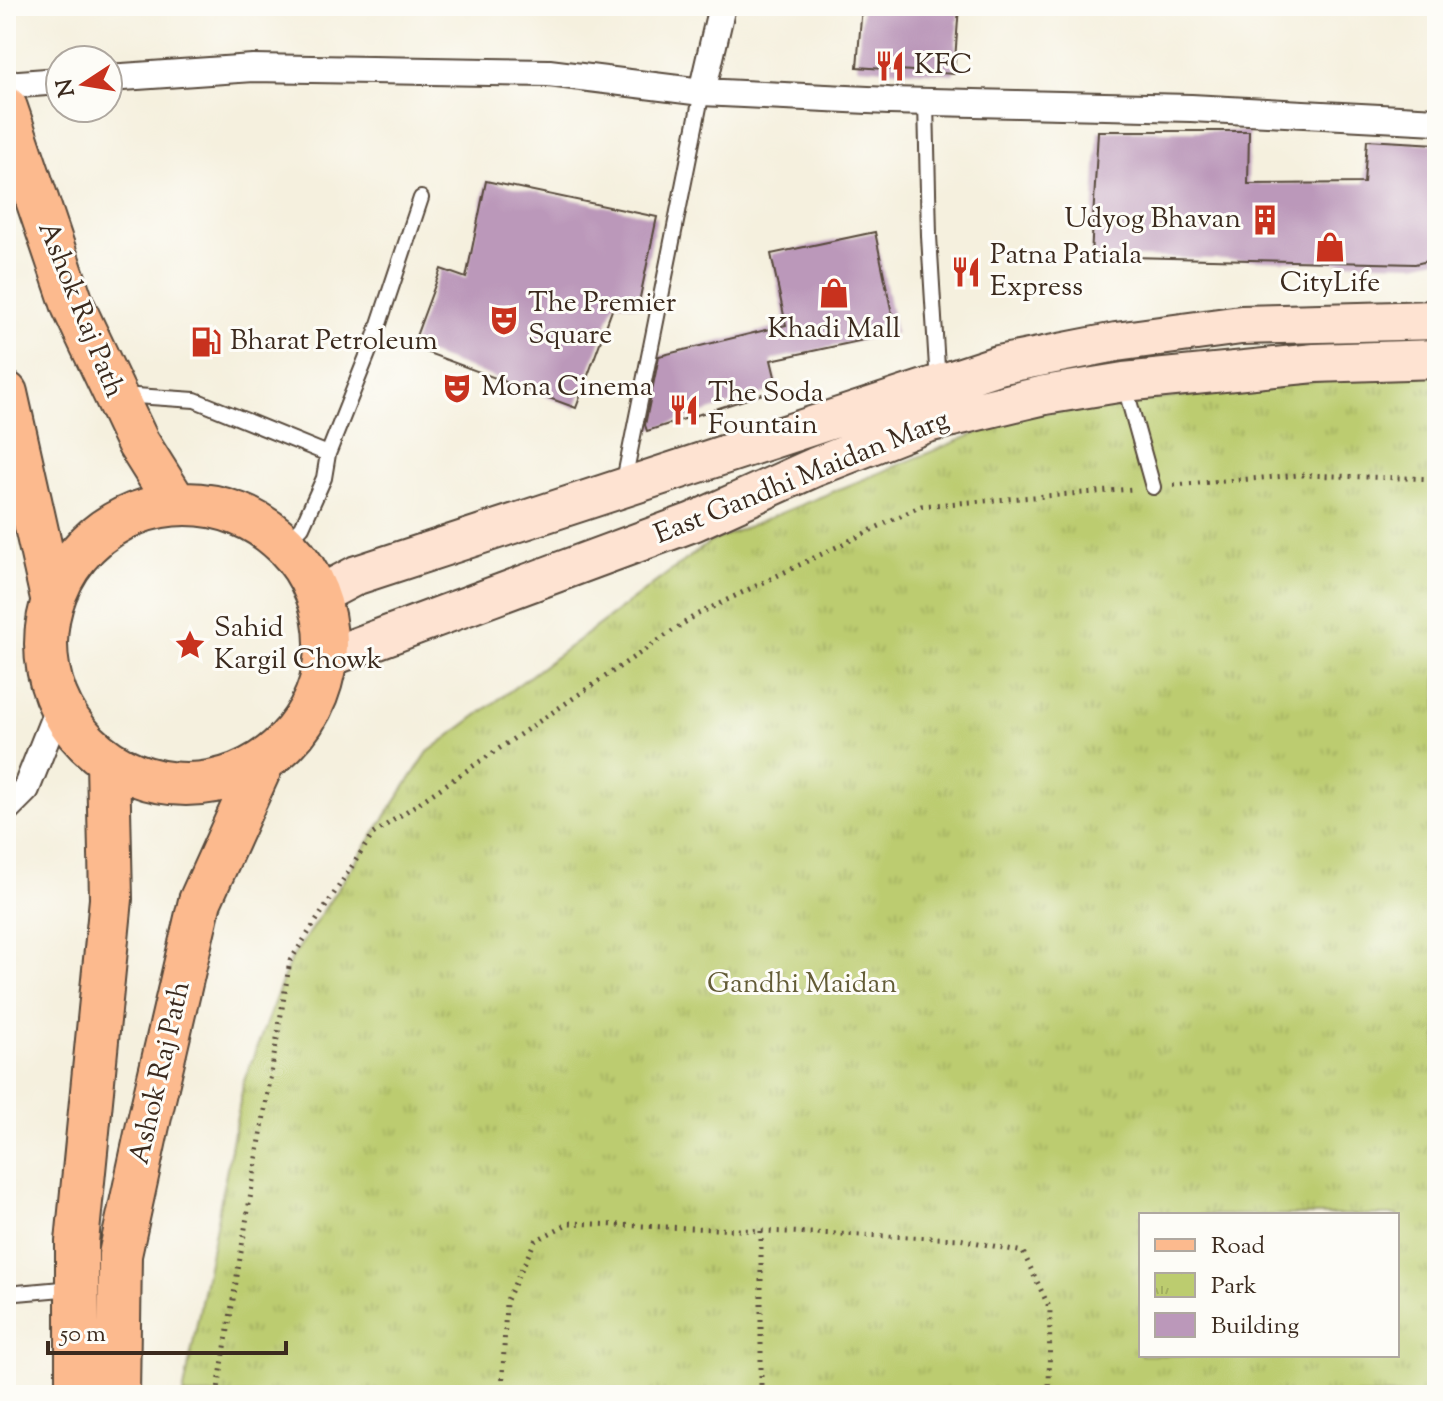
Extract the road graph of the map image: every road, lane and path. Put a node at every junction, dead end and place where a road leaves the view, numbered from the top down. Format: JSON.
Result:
{"nodes":[{"id":1,"x":722,"y":6,"type":"edge"},
{"id":2,"x":124,"y":77,"type":"edge"},
{"id":3,"x":44,"y":82,"type":"edge"},
{"id":4,"x":6,"y":85,"type":"edge"},
{"id":5,"x":702,"y":92,"type":"junction"},
{"id":6,"x":926,"y":102,"type":"junction"},
{"id":7,"x":6,"y":108,"type":"edge"},
{"id":8,"x":1437,"y":121,"type":"edge"},
{"id":9,"x":421,"y":198,"type":"dead end"},
{"id":10,"x":1437,"y":320,"type":"edge"},
{"id":11,"x":1437,"y":359,"type":"edge"},
{"id":12,"x":1124,"y":382,"type":"junction"},
{"id":13,"x":938,"y":384,"type":"junction"},
{"id":14,"x":6,"y":393,"type":"edge"},
{"id":15,"x":113,"y":394,"type":"junction"},
{"id":16,"x":328,"y":454,"type":"junction"},
{"id":17,"x":1437,"y":479,"type":"edge"},
{"id":18,"x":1153,"y":487,"type":"junction"},
{"id":19,"x":622,"y":490,"type":"junction"},
{"id":20,"x":175,"y":502,"type":"junction"},
{"id":21,"x":286,"y":543,"type":"junction"},
{"id":22,"x":319,"y":595,"type":"junction"},
{"id":23,"x":52,"y":598,"type":"junction"},
{"id":24,"x":327,"y":658,"type":"junction"},
{"id":25,"x":59,"y":706,"type":"junction"},
{"id":26,"x":108,"y":762,"type":"junction"},
{"id":27,"x":262,"y":764,"type":"junction"},
{"id":28,"x":6,"y":809,"type":"edge"},
{"id":29,"x":761,"y":1231,"type":"junction"},
{"id":30,"x":77,"y":1288,"type":"junction"},
{"id":31,"x":6,"y":1294,"type":"edge"},
{"id":32,"x":77,"y":1395,"type":"edge"},
{"id":33,"x":118,"y":1395,"type":"edge"},
{"id":34,"x":217,"y":1395,"type":"edge"},
{"id":35,"x":502,"y":1395,"type":"edge"},
{"id":36,"x":761,"y":1395,"type":"edge"},
{"id":37,"x":1049,"y":1395,"type":"edge"}],
"edges":[{"from":1,"to":5,"type":"street"},
{"from":2,"to":5,"type":"street"},
{"from":3,"to":4,"type":"street"},
{"from":5,"to":6,"type":"street"},
{"from":5,"to":19,"type":"lane"},
{"from":6,"to":8,"type":"street"},
{"from":6,"to":13,"type":"lane"},
{"from":7,"to":15,"type":"main road","name":"Ashok Raj Path"},
{"from":9,"to":16,"type":"lane"},
{"from":10,"to":13,"type":"main road"},
{"from":11,"to":12,"type":"main road","name":"East Gandhi Maidan Marg"},
{"from":12,"to":18,"type":"lane"},
{"from":12,"to":24,"type":"main road","name":"East Gandhi Maidan Marg"},
{"from":13,"to":19,"type":"main road"},
{"from":14,"to":23,"type":"main road"},
{"from":15,"to":16,"type":"lane"},
{"from":15,"to":20,"type":"main road","name":"Ashok Raj Path"},
{"from":16,"to":21,"type":"lane"},
{"from":17,"to":18,"type":"path"},
{"from":18,"to":34,"type":"path"},
{"from":19,"to":22,"type":"main road"},
{"from":20,"to":21,"type":"main road"},
{"from":20,"to":23,"type":"main road"},
{"from":21,"to":22,"type":"main road"},
{"from":22,"to":24,"type":"main road"},
{"from":23,"to":25,"type":"main road"},
{"from":24,"to":27,"type":"main road"},
{"from":25,"to":26,"type":"main road"},
{"from":25,"to":28,"type":"street"},
{"from":26,"to":27,"type":"main road"},
{"from":26,"to":30,"type":"main road","name":"Ashok Raj Path"},
{"from":27,"to":33,"type":"main road","name":"Ashok Raj Path"},
{"from":29,"to":35,"type":"path"},
{"from":29,"to":36,"type":"path"},
{"from":29,"to":37,"type":"path"},
{"from":30,"to":31,"type":"lane"},
{"from":30,"to":32,"type":"main road","name":"Ashok Raj Path"}]}
